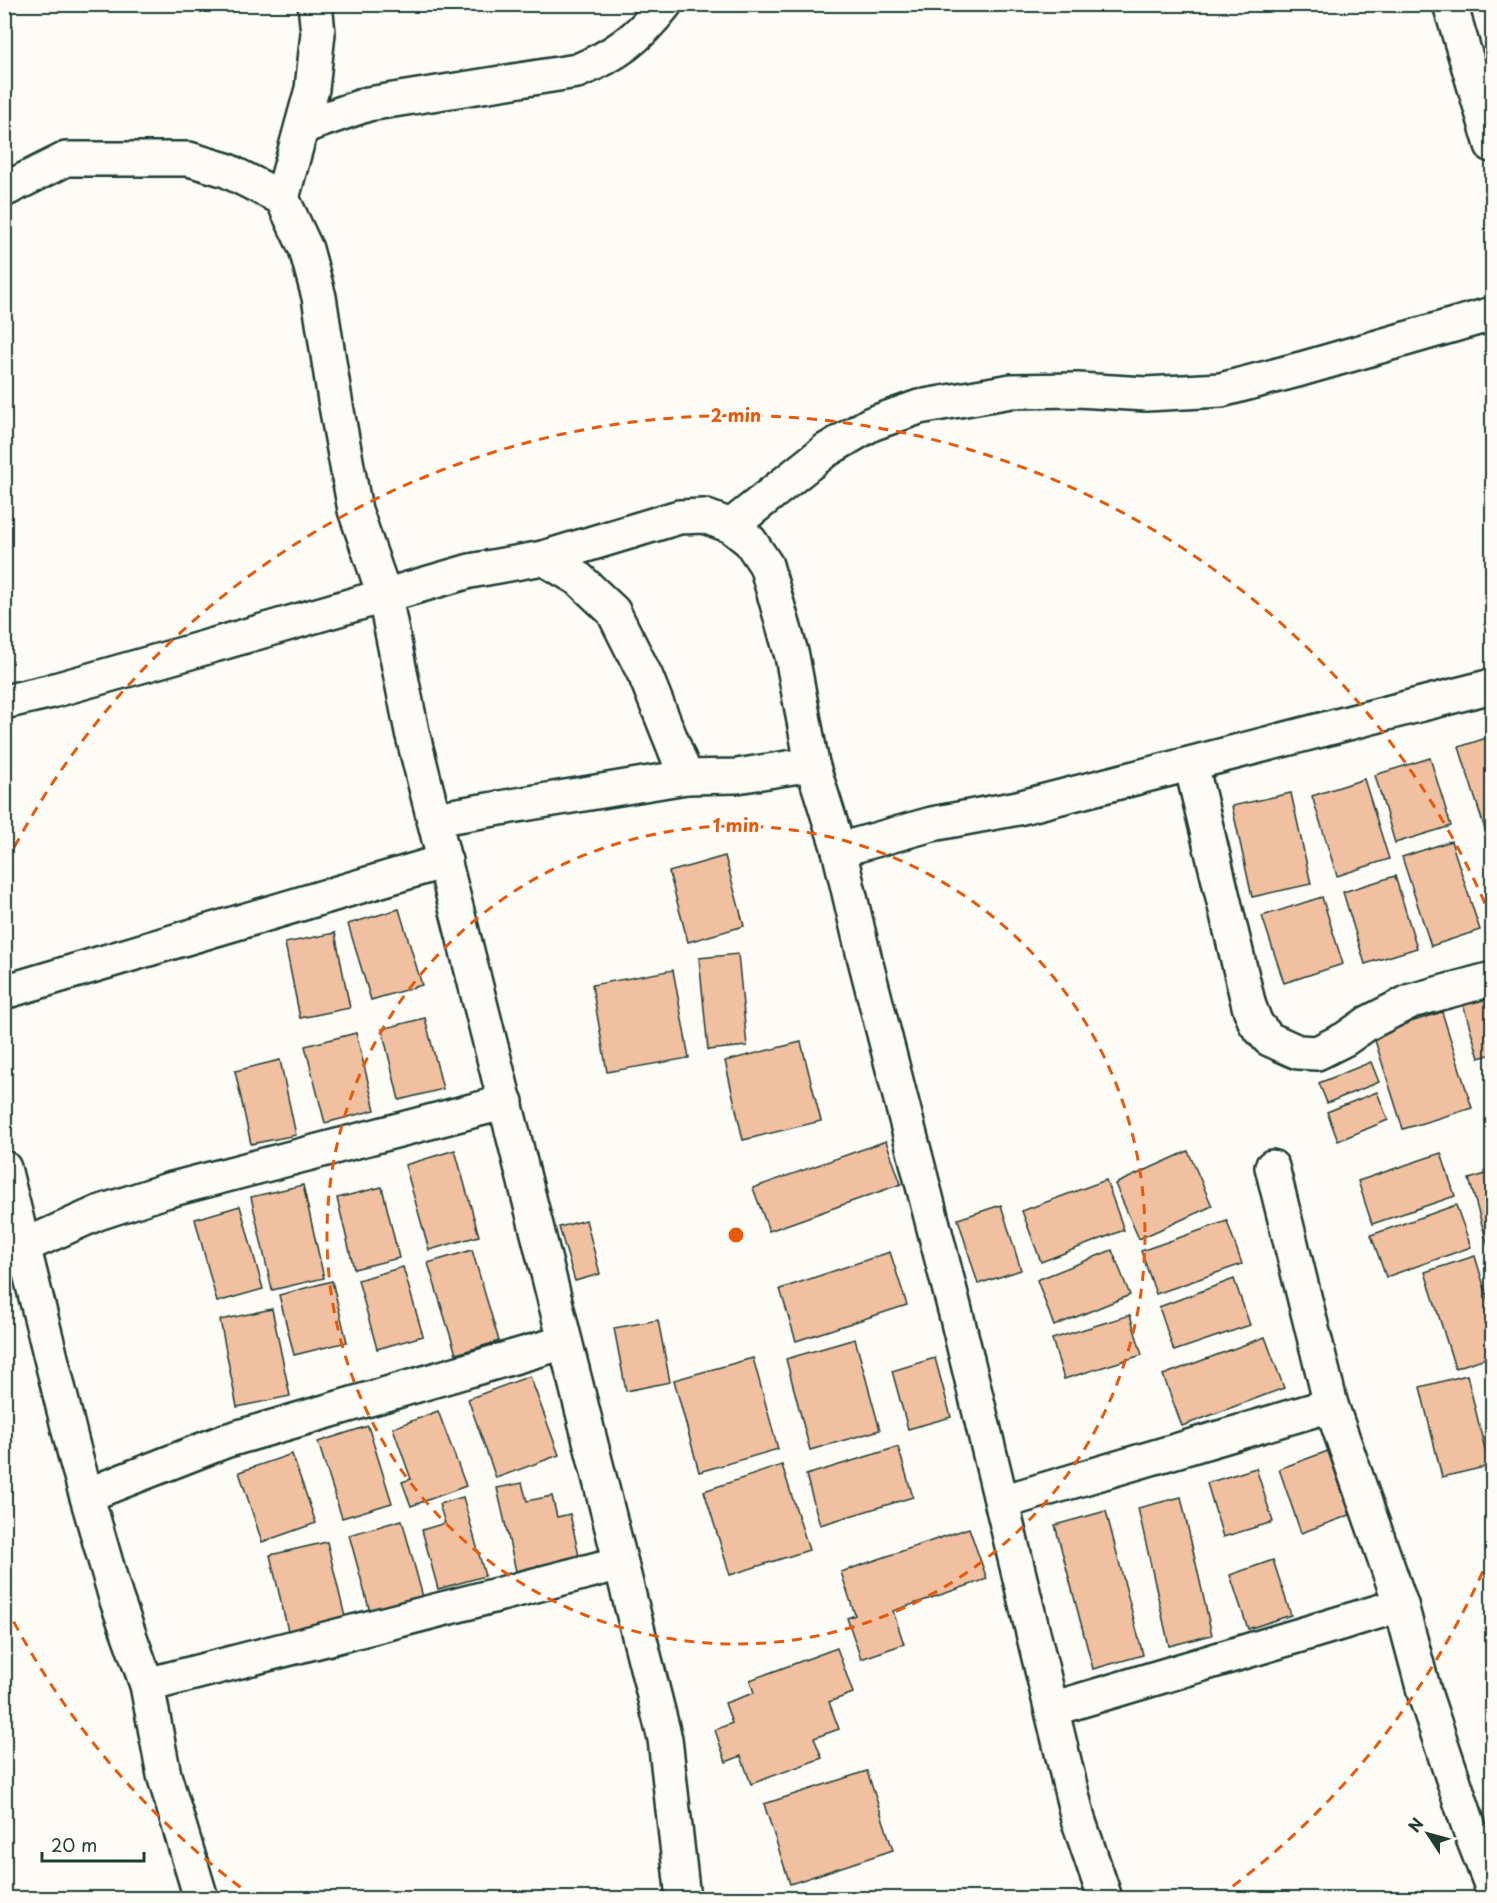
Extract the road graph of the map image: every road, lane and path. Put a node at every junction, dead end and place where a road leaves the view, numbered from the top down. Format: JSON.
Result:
{"nodes":[{"id":1,"x":315,"y":4,"type":"edge"},
{"id":2,"x":665,"y":4,"type":"edge"},
{"id":3,"x":1450,"y":4,"type":"edge"},
{"id":4,"x":302,"y":127,"type":"junction"},
{"id":5,"x":1492,"y":145,"type":"edge"},
{"id":6,"x":4,"y":190,"type":"edge"},
{"id":7,"x":282,"y":198,"type":"junction"},
{"id":8,"x":1492,"y":314,"type":"edge"},
{"id":9,"x":731,"y":526,"type":"junction"},
{"id":10,"x":543,"y":558,"type":"junction"},
{"id":11,"x":385,"y":597,"type":"junction"},
{"id":12,"x":1492,"y":686,"type":"edge"},
{"id":13,"x":4,"y":702,"type":"edge"},
{"id":14,"x":812,"y":764,"type":"junction"},
{"id":15,"x":1191,"y":764,"type":"junction"},
{"id":16,"x":686,"y":777,"type":"junction"},
{"id":17,"x":434,"y":819,"type":"junction"},
{"id":18,"x":839,"y":849,"type":"junction"},
{"id":19,"x":445,"y":861,"type":"junction"},
{"id":20,"x":1492,"y":979,"type":"edge"},
{"id":21,"x":4,"y":992,"type":"edge"},
{"id":22,"x":506,"y":1102,"type":"junction"},
{"id":23,"x":1272,"y":1167,"type":"dead end"},
{"id":24,"x":4,"y":1168,"type":"edge"},
{"id":25,"x":24,"y":1246,"type":"junction"},
{"id":26,"x":565,"y":1342,"type":"junction"},
{"id":27,"x":1331,"y":1405,"type":"junction"},
{"id":28,"x":87,"y":1495,"type":"junction"},
{"id":29,"x":1002,"y":1502,"type":"junction"},
{"id":30,"x":621,"y":1563,"type":"junction"},
{"id":31,"x":1401,"y":1605,"type":"junction"},
{"id":32,"x":147,"y":1685,"type":"junction"},
{"id":33,"x":1052,"y":1709,"type":"junction"},
{"id":34,"x":1492,"y":1887,"type":"edge"},
{"id":35,"x":201,"y":1899,"type":"edge"},
{"id":36,"x":683,"y":1899,"type":"edge"},
{"id":37,"x":1105,"y":1899,"type":"edge"}],
"edges":[{"from":1,"to":4,"type":"street"},
{"from":2,"to":4,"type":"street"},
{"from":3,"to":5,"type":"street"},
{"from":4,"to":7,"type":"street"},
{"from":6,"to":7,"type":"street"},
{"from":7,"to":11,"type":"street"},
{"from":8,"to":9,"type":"street"},
{"from":9,"to":10,"type":"street"},
{"from":9,"to":14,"type":"street"},
{"from":10,"to":11,"type":"street"},
{"from":10,"to":16,"type":"street"},
{"from":11,"to":13,"type":"street"},
{"from":11,"to":17,"type":"street"},
{"from":12,"to":15,"type":"street"},
{"from":14,"to":16,"type":"street"},
{"from":14,"to":18,"type":"street"},
{"from":15,"to":18,"type":"street"},
{"from":15,"to":20,"type":"street"},
{"from":16,"to":17,"type":"street"},
{"from":17,"to":19,"type":"street"},
{"from":18,"to":29,"type":"street"},
{"from":19,"to":21,"type":"street"},
{"from":19,"to":22,"type":"street"},
{"from":22,"to":25,"type":"street"},
{"from":22,"to":26,"type":"street"},
{"from":23,"to":27,"type":"street"},
{"from":24,"to":25,"type":"street"},
{"from":25,"to":28,"type":"street"},
{"from":26,"to":28,"type":"street"},
{"from":26,"to":30,"type":"street"},
{"from":27,"to":29,"type":"street"},
{"from":27,"to":31,"type":"street"},
{"from":28,"to":32,"type":"street"},
{"from":29,"to":33,"type":"street"},
{"from":30,"to":32,"type":"street"},
{"from":30,"to":36,"type":"street"},
{"from":31,"to":33,"type":"street"},
{"from":31,"to":34,"type":"street"},
{"from":32,"to":35,"type":"street"},
{"from":33,"to":37,"type":"street"}]}
